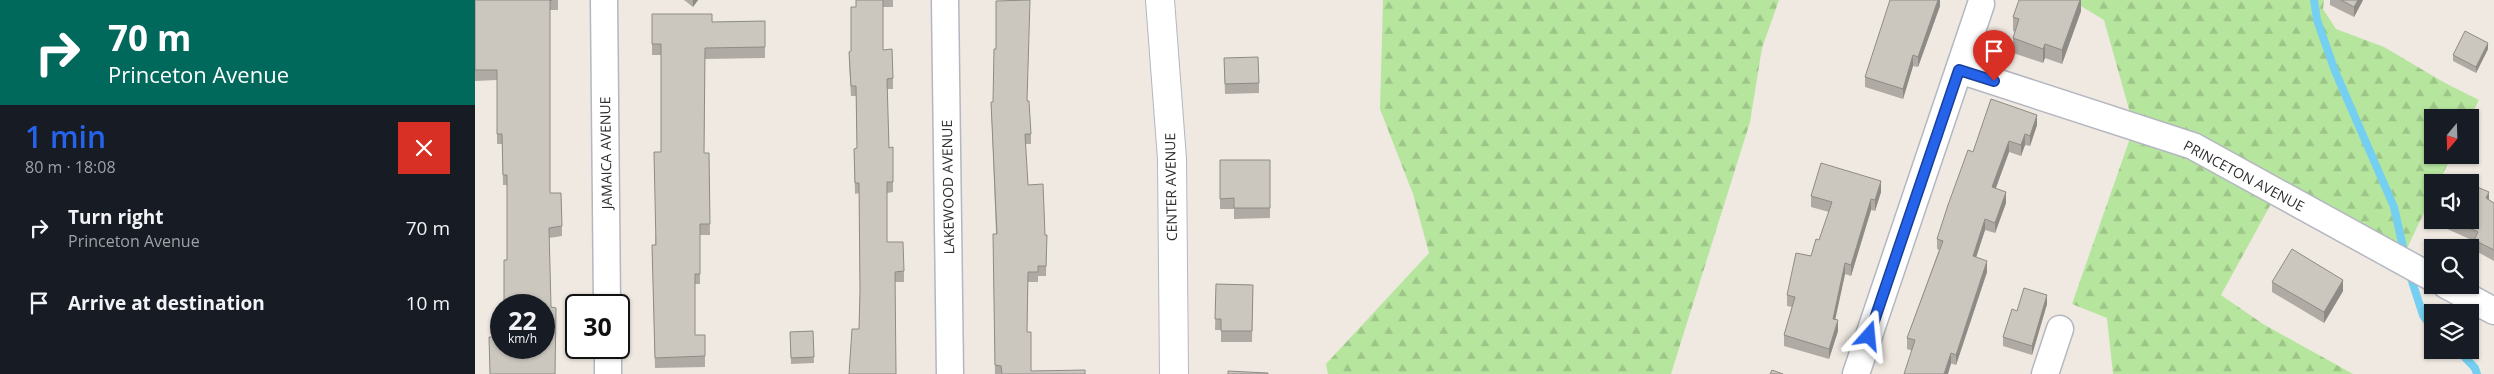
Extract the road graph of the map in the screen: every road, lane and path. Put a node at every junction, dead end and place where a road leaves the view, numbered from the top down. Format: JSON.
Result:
{"nodes":[{"id":1,"x":604,"y":0,"type":"edge"},
{"id":2,"x":945,"y":0,"type":"edge"},
{"id":3,"x":1161,"y":0,"type":"edge"},
{"id":4,"x":1981,"y":4,"type":"dead end"},
{"id":5,"x":1959,"y":70,"type":"junction"},
{"id":6,"x":2424,"y":273,"type":"edge"},
{"id":7,"x":607,"y":294,"type":"edge"},
{"id":8,"x":2463,"y":294,"type":"edge"},
{"id":9,"x":2494,"y":311,"type":"edge"},
{"id":10,"x":2060,"y":329,"type":"dead end"},
{"id":11,"x":608,"y":359,"type":"edge"},
{"id":12,"x":608,"y":374,"type":"edge"},
{"id":13,"x":951,"y":374,"type":"edge"},
{"id":14,"x":1174,"y":374,"type":"edge"},
{"id":15,"x":1856,"y":374,"type":"edge"},
{"id":16,"x":2045,"y":374,"type":"edge"}],
"edges":[{"from":1,"to":7,"type":"street","name":"JAMAICA AVENUE"},
{"from":2,"to":13,"type":"street","name":"LAKEWOOD AVENUE"},
{"from":3,"to":14,"type":"street","name":"CENTER AVENUE"},
{"from":4,"to":5,"type":"street"},
{"from":5,"to":6,"type":"street","name":"PRINCETON AVENUE"},
{"from":5,"to":15,"type":"street"},
{"from":8,"to":9,"type":"street"},
{"from":10,"to":16,"type":"street"},
{"from":11,"to":12,"type":"street"}]}
